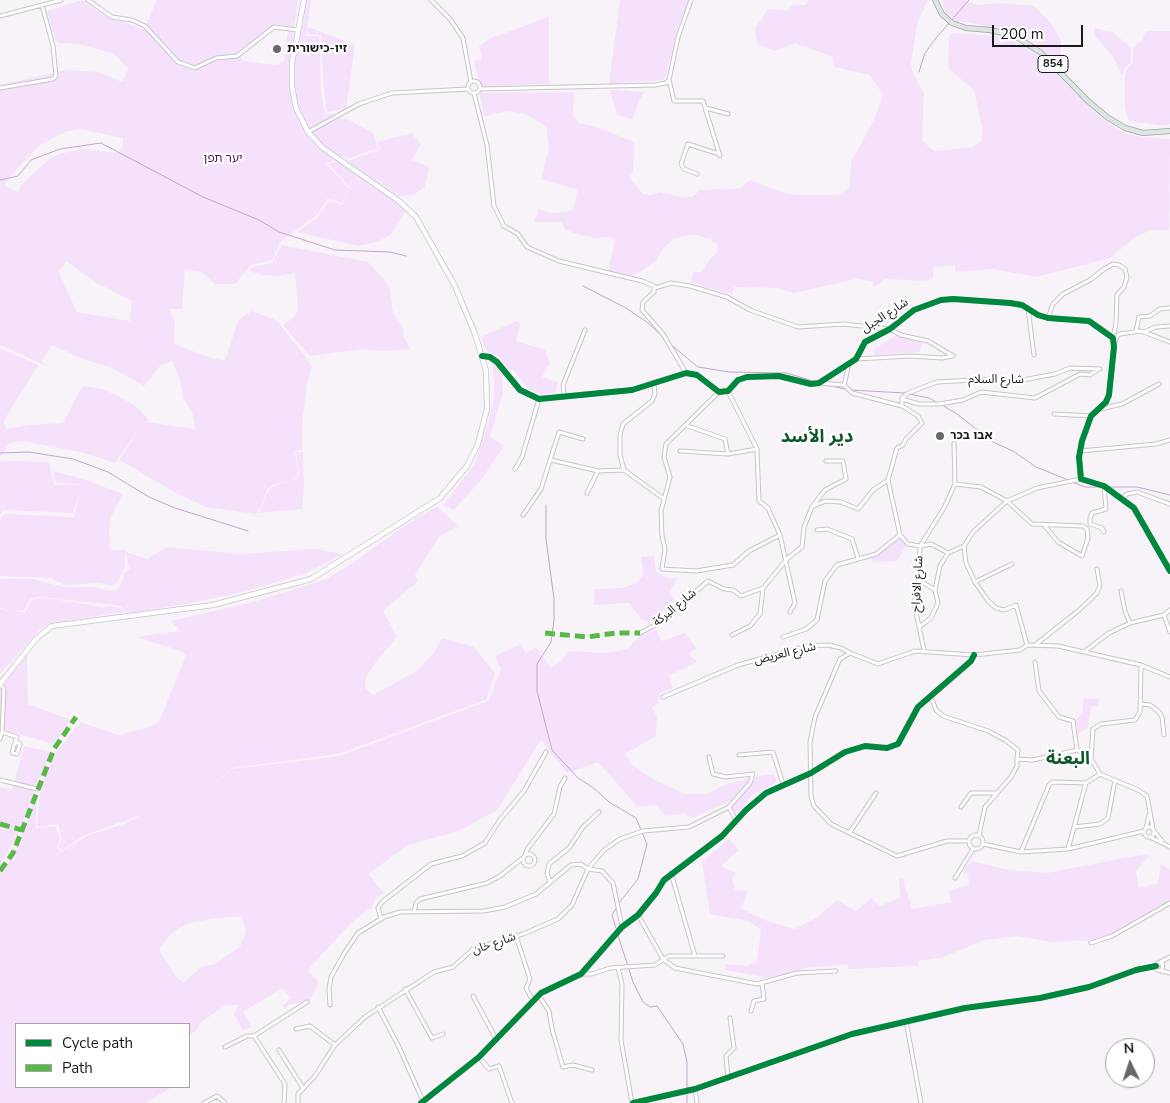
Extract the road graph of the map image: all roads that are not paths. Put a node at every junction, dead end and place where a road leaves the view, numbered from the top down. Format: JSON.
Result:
{"nodes":[{"id":1,"x":61,"y":0,"type":"edge"},
{"id":2,"x":88,"y":0,"type":"edge"},
{"id":3,"x":304,"y":0,"type":"edge"},
{"id":4,"x":431,"y":0,"type":"edge"},
{"id":5,"x":691,"y":0,"type":"edge"},
{"id":6,"x":935,"y":0,"type":"edge"},
{"id":7,"x":42,"y":5,"type":"junction"},
{"id":8,"x":0,"y":16,"type":"edge"},
{"id":9,"x":298,"y":30,"type":"junction"},
{"id":10,"x":669,"y":80,"type":"junction"},
{"id":11,"x":471,"y":82,"type":"junction"},
{"id":12,"x":0,"y":88,"type":"edge"},
{"id":13,"x":468,"y":89,"type":"junction"},
{"id":14,"x":480,"y":89,"type":"junction"},
{"id":15,"x":474,"y":93,"type":"junction"},
{"id":16,"x":705,"y":108,"type":"junction"},
{"id":17,"x":728,"y":114,"type":"dead end"},
{"id":18,"x":1170,"y":131,"type":"edge"},
{"id":19,"x":308,"y":132,"type":"junction"},
{"id":20,"x":697,"y":174,"type":"dead end"},
{"id":21,"x":655,"y":288,"type":"junction"},
{"id":22,"x":1170,"y":308,"type":"edge"},
{"id":23,"x":1028,"y":309,"type":"junction"},
{"id":24,"x":1048,"y":318,"type":"junction"},
{"id":25,"x":1170,"y":326,"type":"edge"},
{"id":26,"x":890,"y":329,"type":"junction"},
{"id":27,"x":584,"y":330,"type":"dead end"},
{"id":28,"x":1136,"y":331,"type":"junction"},
{"id":29,"x":1145,"y":331,"type":"junction"},
{"id":30,"x":1112,"y":338,"type":"junction"},
{"id":31,"x":1170,"y":342,"type":"edge"},
{"id":32,"x":1114,"y":347,"type":"junction"},
{"id":33,"x":1034,"y":355,"type":"dead end"},
{"id":34,"x":482,"y":356,"type":"junction"},
{"id":35,"x":856,"y":359,"type":"junction"},
{"id":36,"x":850,"y":363,"type":"junction"},
{"id":37,"x":686,"y":374,"type":"junction"},
{"id":38,"x":819,"y":383,"type":"junction"},
{"id":39,"x":654,"y":384,"type":"junction"},
{"id":40,"x":1159,"y":384,"type":"dead end"},
{"id":41,"x":844,"y":385,"type":"junction"},
{"id":42,"x":728,"y":391,"type":"junction"},
{"id":43,"x":719,"y":392,"type":"junction"},
{"id":44,"x":564,"y":395,"type":"junction"},
{"id":45,"x":902,"y":398,"type":"junction"},
{"id":46,"x":539,"y":399,"type":"junction"},
{"id":47,"x":902,"y":406,"type":"junction"},
{"id":48,"x":1100,"y":409,"type":"junction"},
{"id":49,"x":1054,"y":414,"type":"dead end"},
{"id":50,"x":1091,"y":416,"type":"junction"},
{"id":51,"x":685,"y":425,"type":"junction"},
{"id":52,"x":584,"y":439,"type":"dead end"},
{"id":53,"x":1170,"y":440,"type":"edge"},
{"id":54,"x":954,"y":443,"type":"dead end"},
{"id":55,"x":757,"y":449,"type":"junction"},
{"id":56,"x":680,"y":451,"type":"dead end"},
{"id":57,"x":1080,"y":451,"type":"junction"},
{"id":58,"x":728,"y":454,"type":"junction"},
{"id":59,"x":551,"y":460,"type":"junction"},
{"id":60,"x":826,"y":461,"type":"dead end"},
{"id":61,"x":515,"y":469,"type":"dead end"},
{"id":62,"x":598,"y":470,"type":"junction"},
{"id":63,"x":624,"y":470,"type":"junction"},
{"id":64,"x":1081,"y":479,"type":"junction"},
{"id":65,"x":888,"y":480,"type":"junction"},
{"id":66,"x":954,"y":484,"type":"junction"},
{"id":67,"x":1104,"y":486,"type":"junction"},
{"id":68,"x":587,"y":493,"type":"dead end"},
{"id":69,"x":1123,"y":497,"type":"junction"},
{"id":70,"x":664,"y":499,"type":"junction"},
{"id":71,"x":1007,"y":501,"type":"junction"},
{"id":72,"x":1170,"y":504,"type":"edge"},
{"id":73,"x":812,"y":507,"type":"junction"},
{"id":74,"x":523,"y":515,"type":"dead end"},
{"id":75,"x":1044,"y":525,"type":"junction"},
{"id":76,"x":817,"y":530,"type":"dead end"},
{"id":77,"x":1104,"y":532,"type":"dead end"},
{"id":78,"x":780,"y":535,"type":"junction"},
{"id":79,"x":900,"y":535,"type":"junction"},
{"id":80,"x":920,"y":546,"type":"junction"},
{"id":81,"x":964,"y":546,"type":"junction"},
{"id":82,"x":948,"y":553,"type":"junction"},
{"id":83,"x":858,"y":558,"type":"junction"},
{"id":84,"x":786,"y":559,"type":"junction"},
{"id":85,"x":1012,"y":564,"type":"dead end"},
{"id":86,"x":1097,"y":569,"type":"dead end"},
{"id":87,"x":1170,"y":571,"type":"edge"},
{"id":88,"x":919,"y":579,"type":"junction"},
{"id":89,"x":975,"y":582,"type":"junction"},
{"id":90,"x":763,"y":588,"type":"junction"},
{"id":91,"x":934,"y":590,"type":"junction"},
{"id":92,"x":1121,"y":590,"type":"dead end"},
{"id":93,"x":1170,"y":610,"type":"edge"},
{"id":94,"x":790,"y":612,"type":"dead end"},
{"id":95,"x":1164,"y":615,"type":"junction"},
{"id":96,"x":1130,"y":623,"type":"junction"},
{"id":97,"x":920,"y":627,"type":"junction"},
{"id":98,"x":1170,"y":632,"type":"edge"},
{"id":99,"x":640,"y":633,"type":"dead end"},
{"id":100,"x":732,"y":635,"type":"dead end"},
{"id":101,"x":783,"y":637,"type":"dead end"},
{"id":102,"x":1027,"y":645,"type":"junction"},
{"id":103,"x":1035,"y":645,"type":"junction"},
{"id":104,"x":924,"y":650,"type":"junction"},
{"id":105,"x":1084,"y":652,"type":"junction"},
{"id":106,"x":850,"y":653,"type":"junction"},
{"id":107,"x":974,"y":655,"type":"junction"},
{"id":108,"x":1035,"y":662,"type":"dead end"},
{"id":109,"x":1141,"y":665,"type":"junction"},
{"id":110,"x":1170,"y":677,"type":"edge"},
{"id":111,"x":0,"y":685,"type":"edge"},
{"id":112,"x":663,"y":697,"type":"dead end"},
{"id":113,"x":931,"y":697,"type":"junction"},
{"id":114,"x":1140,"y":704,"type":"junction"},
{"id":115,"x":2,"y":732,"type":"junction"},
{"id":116,"x":1164,"y":735,"type":"dead end"},
{"id":117,"x":0,"y":739,"type":"edge"},
{"id":118,"x":15,"y":742,"type":"dead end"},
{"id":119,"x":1078,"y":750,"type":"junction"},
{"id":120,"x":546,"y":752,"type":"dead end"},
{"id":121,"x":739,"y":755,"type":"dead end"},
{"id":122,"x":709,"y":757,"type":"dead end"},
{"id":123,"x":1017,"y":759,"type":"junction"},
{"id":124,"x":1091,"y":760,"type":"junction"},
{"id":125,"x":811,"y":773,"type":"junction"},
{"id":126,"x":1100,"y":774,"type":"junction"},
{"id":127,"x":565,"y":778,"type":"dead end"},
{"id":128,"x":0,"y":780,"type":"edge"},
{"id":129,"x":1115,"y":780,"type":"junction"},
{"id":130,"x":1086,"y":783,"type":"junction"},
{"id":131,"x":783,"y":784,"type":"junction"},
{"id":132,"x":37,"y":790,"type":"dead end"},
{"id":133,"x":996,"y":793,"type":"junction"},
{"id":134,"x":876,"y":794,"type":"dead end"},
{"id":135,"x":729,"y":807,"type":"junction"},
{"id":136,"x":961,"y":808,"type":"dead end"},
{"id":137,"x":599,"y":812,"type":"dead end"},
{"id":138,"x":1149,"y":814,"type":"junction"},
{"id":139,"x":736,"y":820,"type":"junction"},
{"id":140,"x":1074,"y":827,"type":"junction"},
{"id":141,"x":1145,"y":829,"type":"junction"},
{"id":142,"x":1154,"y":830,"type":"junction"},
{"id":143,"x":850,"y":833,"type":"junction"},
{"id":144,"x":979,"y":835,"type":"junction"},
{"id":145,"x":1125,"y":835,"type":"junction"},
{"id":146,"x":1148,"y":837,"type":"junction"},
{"id":147,"x":969,"y":841,"type":"junction"},
{"id":148,"x":532,"y":843,"type":"junction"},
{"id":149,"x":983,"y":844,"type":"junction"},
{"id":150,"x":1164,"y":844,"type":"junction"},
{"id":151,"x":1170,"y":847,"type":"edge"},
{"id":152,"x":973,"y":849,"type":"junction"},
{"id":153,"x":1068,"y":849,"type":"junction"},
{"id":154,"x":1021,"y":852,"type":"junction"},
{"id":155,"x":524,"y":856,"type":"junction"},
{"id":156,"x":533,"y":856,"type":"junction"},
{"id":157,"x":524,"y":863,"type":"junction"},
{"id":158,"x":515,"y":864,"type":"junction"},
{"id":159,"x":588,"y":869,"type":"junction"},
{"id":160,"x":671,"y":873,"type":"junction"},
{"id":161,"x":955,"y":878,"type":"dead end"},
{"id":162,"x":550,"y":882,"type":"junction"},
{"id":163,"x":1170,"y":903,"type":"edge"},
{"id":164,"x":414,"y":912,"type":"junction"},
{"id":165,"x":638,"y":915,"type":"junction"},
{"id":166,"x":381,"y":918,"type":"junction"},
{"id":167,"x":622,"y":927,"type":"junction"},
{"id":168,"x":516,"y":936,"type":"junction"},
{"id":169,"x":1091,"y":943,"type":"dead end"},
{"id":170,"x":695,"y":956,"type":"junction"},
{"id":171,"x":723,"y":956,"type":"dead end"},
{"id":172,"x":1170,"y":957,"type":"edge"},
{"id":173,"x":663,"y":959,"type":"junction"},
{"id":174,"x":1160,"y":962,"type":"junction"},
{"id":175,"x":1156,"y":966,"type":"junction"},
{"id":176,"x":618,"y":968,"type":"junction"},
{"id":177,"x":1162,"y":970,"type":"junction"},
{"id":178,"x":836,"y":971,"type":"dead end"},
{"id":179,"x":1170,"y":973,"type":"edge"},
{"id":180,"x":581,"y":974,"type":"junction"},
{"id":181,"x":762,"y":984,"type":"junction"},
{"id":182,"x":406,"y":989,"type":"junction"},
{"id":183,"x":472,"y":996,"type":"dead end"},
{"id":184,"x":539,"y":996,"type":"junction"},
{"id":185,"x":307,"y":1002,"type":"dead end"},
{"id":186,"x":533,"y":1002,"type":"junction"},
{"id":187,"x":330,"y":1005,"type":"dead end"},
{"id":188,"x":378,"y":1007,"type":"junction"},
{"id":189,"x":751,"y":1011,"type":"dead end"},
{"id":190,"x":730,"y":1018,"type":"dead end"},
{"id":191,"x":906,"y":1021,"type":"junction"},
{"id":192,"x":296,"y":1028,"type":"dead end"},
{"id":193,"x":444,"y":1034,"type":"dead end"},
{"id":194,"x":254,"y":1036,"type":"junction"},
{"id":195,"x":496,"y":1039,"type":"junction"},
{"id":196,"x":335,"y":1045,"type":"junction"},
{"id":197,"x":225,"y":1047,"type":"dead end"},
{"id":198,"x":279,"y":1050,"type":"dead end"},
{"id":199,"x":479,"y":1056,"type":"junction"},
{"id":200,"x":592,"y":1070,"type":"dead end"},
{"id":201,"x":728,"y":1078,"type":"junction"},
{"id":202,"x":303,"y":1088,"type":"junction"},
{"id":203,"x":695,"y":1089,"type":"junction"},
{"id":204,"x":422,"y":1102,"type":"edge"},
{"id":205,"x":204,"y":1103,"type":"edge"},
{"id":206,"x":225,"y":1103,"type":"edge"},
{"id":207,"x":284,"y":1103,"type":"edge"},
{"id":208,"x":298,"y":1103,"type":"edge"},
{"id":209,"x":512,"y":1103,"type":"edge"},
{"id":210,"x":633,"y":1103,"type":"edge"},
{"id":211,"x":697,"y":1103,"type":"edge"},
{"id":212,"x":921,"y":1103,"type":"edge"}],
"edges":[{"from":1,"to":7,"type":"street"},
{"from":2,"to":9,"type":"street"},
{"from":3,"to":9,"type":"main road"},
{"from":4,"to":11,"type":"street"},
{"from":5,"to":10,"type":"street"},
{"from":6,"to":18,"type":"main road","number":"854"},
{"from":7,"to":8,"type":"street"},
{"from":7,"to":12,"type":"street"},
{"from":9,"to":19,"type":"main road"},
{"from":10,"to":14,"type":"street"},
{"from":10,"to":16,"type":"street"},
{"from":11,"to":13,"type":"street"},
{"from":11,"to":14,"type":"street"},
{"from":13,"to":15,"type":"street"},
{"from":13,"to":19,"type":"street"},
{"from":14,"to":15,"type":"street"},
{"from":15,"to":21,"type":"street"},
{"from":16,"to":17,"type":"street"},
{"from":16,"to":20,"type":"street"},
{"from":19,"to":34,"type":"main road"},
{"from":21,"to":26,"type":"street"},
{"from":21,"to":37,"type":"street"},
{"from":22,"to":28,"type":"street"},
{"from":23,"to":24,"type":"street","name":"شارع الجبل"},
{"from":23,"to":26,"type":"street","name":"شارع الجبل"},
{"from":23,"to":33,"type":"street"},
{"from":24,"to":30,"type":"street","name":"شارع الجبل"},
{"from":24,"to":30,"type":"street"},
{"from":25,"to":29,"type":"street"},
{"from":26,"to":35,"type":"street","name":"شارع الجبل"},
{"from":26,"to":35,"type":"street"},
{"from":27,"to":44,"type":"street"},
{"from":28,"to":29,"type":"street"},
{"from":28,"to":32,"type":"street"},
{"from":29,"to":31,"type":"street"},
{"from":30,"to":32,"type":"street"},
{"from":32,"to":48,"type":"street"},
{"from":34,"to":46,"type":"street"},
{"from":34,"to":111,"type":"main road"},
{"from":35,"to":36,"type":"street","name":"شارع الجبل"},
{"from":36,"to":38,"type":"street","name":"شارع الجبل"},
{"from":36,"to":41,"type":"street"},
{"from":37,"to":39,"type":"street"},
{"from":37,"to":43,"type":"street"},
{"from":38,"to":41,"type":"street"},
{"from":38,"to":42,"type":"street"},
{"from":39,"to":44,"type":"street"},
{"from":39,"to":63,"type":"street"},
{"from":40,"to":48,"type":"street"},
{"from":41,"to":47,"type":"street"},
{"from":42,"to":43,"type":"street"},
{"from":42,"to":55,"type":"street"},
{"from":43,"to":51,"type":"street"},
{"from":44,"to":46,"type":"street"},
{"from":45,"to":45,"type":"street","name":"شارع السلام"},
{"from":45,"to":47,"type":"street"},
{"from":46,"to":61,"type":"street"},
{"from":47,"to":65,"type":"street"},
{"from":48,"to":50,"type":"street"},
{"from":49,"to":50,"type":"street"},
{"from":50,"to":57,"type":"street"},
{"from":51,"to":58,"type":"street"},
{"from":51,"to":70,"type":"street"},
{"from":52,"to":59,"type":"street"},
{"from":53,"to":57,"type":"street"},
{"from":54,"to":66,"type":"street"},
{"from":55,"to":58,"type":"street"},
{"from":55,"to":78,"type":"street"},
{"from":56,"to":58,"type":"street"},
{"from":57,"to":64,"type":"street"},
{"from":59,"to":62,"type":"street"},
{"from":59,"to":74,"type":"street"},
{"from":60,"to":73,"type":"street"},
{"from":62,"to":63,"type":"street"},
{"from":62,"to":68,"type":"street"},
{"from":63,"to":70,"type":"street"},
{"from":64,"to":67,"type":"street"},
{"from":64,"to":71,"type":"street"},
{"from":65,"to":73,"type":"street"},
{"from":65,"to":79,"type":"street"},
{"from":66,"to":71,"type":"street"},
{"from":66,"to":80,"type":"street"},
{"from":67,"to":69,"type":"street"},
{"from":67,"to":77,"type":"street"},
{"from":69,"to":72,"type":"street"},
{"from":69,"to":87,"type":"street"},
{"from":70,"to":78,"type":"street"},
{"from":71,"to":75,"type":"street"},
{"from":71,"to":81,"type":"street"},
{"from":73,"to":84,"type":"street"},
{"from":75,"to":75,"type":"street"},
{"from":76,"to":83,"type":"street"},
{"from":78,"to":84,"type":"street"},
{"from":79,"to":80,"type":"street","name":"شارع الافراح"},
{"from":79,"to":83,"type":"street"},
{"from":80,"to":82,"type":"street","name":"شارع الافراح"},
{"from":80,"to":88,"type":"street","name":"شارع الافراح"},
{"from":81,"to":82,"type":"street"},
{"from":81,"to":89,"type":"street"},
{"from":82,"to":91,"type":"street"},
{"from":83,"to":101,"type":"street"},
{"from":84,"to":90,"type":"street"},
{"from":84,"to":94,"type":"street"},
{"from":85,"to":89,"type":"street"},
{"from":86,"to":103,"type":"street"},
{"from":88,"to":91,"type":"street"},
{"from":88,"to":97,"type":"street","name":"شارع الافراح"},
{"from":89,"to":102,"type":"street"},
{"from":90,"to":99,"type":"street","name":"شارع البركة"},
{"from":90,"to":100,"type":"street"},
{"from":91,"to":97,"type":"street"},
{"from":92,"to":96,"type":"street"},
{"from":93,"to":95,"type":"street"},
{"from":95,"to":96,"type":"street"},
{"from":95,"to":98,"type":"street"},
{"from":96,"to":105,"type":"street"},
{"from":97,"to":104,"type":"street","name":"شارع الافراح"},
{"from":102,"to":103,"type":"street","name":"شارع العريض"},
{"from":102,"to":107,"type":"street","name":"شارع العريض"},
{"from":103,"to":105,"type":"street","name":"شارع العريض"},
{"from":104,"to":106,"type":"street","name":"شارع العريض"},
{"from":104,"to":107,"type":"street","name":"شارع العريض"},
{"from":105,"to":109,"type":"street","name":"شارع العريض"},
{"from":106,"to":112,"type":"street","name":"شارع العريض"},
{"from":106,"to":125,"type":"street"},
{"from":107,"to":113,"type":"street"},
{"from":108,"to":119,"type":"street"},
{"from":109,"to":110,"type":"street","name":"شارع العريض"},
{"from":109,"to":114,"type":"street"},
{"from":111,"to":115,"type":"street"},
{"from":113,"to":123,"type":"street"},
{"from":113,"to":125,"type":"street"},
{"from":114,"to":116,"type":"street"},
{"from":114,"to":124,"type":"street"},
{"from":115,"to":117,"type":"street"},
{"from":115,"to":118,"type":"street"},
{"from":119,"to":123,"type":"street"},
{"from":119,"to":124,"type":"street"},
{"from":120,"to":166,"type":"street"},
{"from":121,"to":131,"type":"street"},
{"from":122,"to":135,"type":"street"},
{"from":123,"to":133,"type":"street"},
{"from":124,"to":126,"type":"street"},
{"from":125,"to":131,"type":"street"},
{"from":125,"to":143,"type":"street"},
{"from":126,"to":129,"type":"street"},
{"from":126,"to":130,"type":"street"},
{"from":127,"to":148,"type":"street"},
{"from":128,"to":132,"type":"street"},
{"from":129,"to":138,"type":"street"},
{"from":129,"to":140,"type":"street"},
{"from":130,"to":140,"type":"street"},
{"from":130,"to":154,"type":"street"},
{"from":131,"to":139,"type":"street"},
{"from":133,"to":136,"type":"street"},
{"from":133,"to":144,"type":"street"},
{"from":134,"to":143,"type":"street"},
{"from":135,"to":139,"type":"street"},
{"from":135,"to":159,"type":"street","name":"شارع خان"},
{"from":137,"to":162,"type":"street"},
{"from":138,"to":141,"type":"street"},
{"from":138,"to":142,"type":"street"},
{"from":139,"to":160,"type":"street"},
{"from":140,"to":153,"type":"street"},
{"from":141,"to":142,"type":"street"},
{"from":141,"to":145,"type":"street"},
{"from":141,"to":146,"type":"street"},
{"from":142,"to":146,"type":"street"},
{"from":142,"to":150,"type":"street"},
{"from":143,"to":147,"type":"street"},
{"from":144,"to":147,"type":"street"},
{"from":144,"to":149,"type":"street"},
{"from":145,"to":146,"type":"street"},
{"from":145,"to":153,"type":"street"},
{"from":146,"to":150,"type":"street"},
{"from":147,"to":152,"type":"street"},
{"from":148,"to":155,"type":"street"},
{"from":148,"to":156,"type":"street"},
{"from":149,"to":152,"type":"street"},
{"from":149,"to":154,"type":"street"},
{"from":150,"to":151,"type":"street"},
{"from":152,"to":161,"type":"street"},
{"from":153,"to":154,"type":"street"},
{"from":155,"to":156,"type":"street"},
{"from":155,"to":157,"type":"street"},
{"from":155,"to":158,"type":"street"},
{"from":156,"to":157,"type":"street"},
{"from":157,"to":158,"type":"street"},
{"from":158,"to":164,"type":"street"},
{"from":159,"to":162,"type":"street"},
{"from":159,"to":167,"type":"street"},
{"from":159,"to":168,"type":"street","name":"شارع خان"},
{"from":160,"to":165,"type":"street"},
{"from":160,"to":170,"type":"street"},
{"from":162,"to":164,"type":"street"},
{"from":163,"to":169,"type":"street"},
{"from":164,"to":166,"type":"street"},
{"from":165,"to":167,"type":"street"},
{"from":165,"to":173,"type":"street"},
{"from":166,"to":187,"type":"street"},
{"from":167,"to":180,"type":"street"},
{"from":168,"to":182,"type":"street","name":"شارع خان"},
{"from":168,"to":186,"type":"street"},
{"from":170,"to":171,"type":"street"},
{"from":170,"to":173,"type":"street"},
{"from":172,"to":174,"type":"street"},
{"from":173,"to":176,"type":"street"},
{"from":173,"to":181,"type":"street"},
{"from":174,"to":175,"type":"street"},
{"from":174,"to":177,"type":"street"},
{"from":175,"to":177,"type":"street"},
{"from":175,"to":191,"type":"street"},
{"from":176,"to":180,"type":"street"},
{"from":176,"to":210,"type":"street"},
{"from":177,"to":179,"type":"street"},
{"from":178,"to":181,"type":"street"},
{"from":180,"to":184,"type":"street"},
{"from":181,"to":189,"type":"street"},
{"from":182,"to":188,"type":"street","name":"شارع خان"},
{"from":182,"to":193,"type":"street"},
{"from":183,"to":195,"type":"street"},
{"from":184,"to":186,"type":"street"},
{"from":184,"to":200,"type":"street"},
{"from":185,"to":194,"type":"street"},
{"from":186,"to":195,"type":"street"},
{"from":188,"to":196,"type":"street","name":"شارع خان"},
{"from":188,"to":204,"type":"street"},
{"from":190,"to":201,"type":"street"},
{"from":191,"to":201,"type":"street"},
{"from":191,"to":212,"type":"street"},
{"from":192,"to":196,"type":"street"},
{"from":194,"to":197,"type":"street"},
{"from":194,"to":207,"type":"street"},
{"from":195,"to":199,"type":"street"},
{"from":196,"to":202,"type":"street","name":"شارع خان"},
{"from":198,"to":202,"type":"street"},
{"from":199,"to":204,"type":"street"},
{"from":199,"to":209,"type":"street"},
{"from":201,"to":203,"type":"street"},
{"from":202,"to":208,"type":"street","name":"شارع خان"},
{"from":203,"to":210,"type":"street"},
{"from":203,"to":211,"type":"street"},
{"from":205,"to":206,"type":"street"}]}
